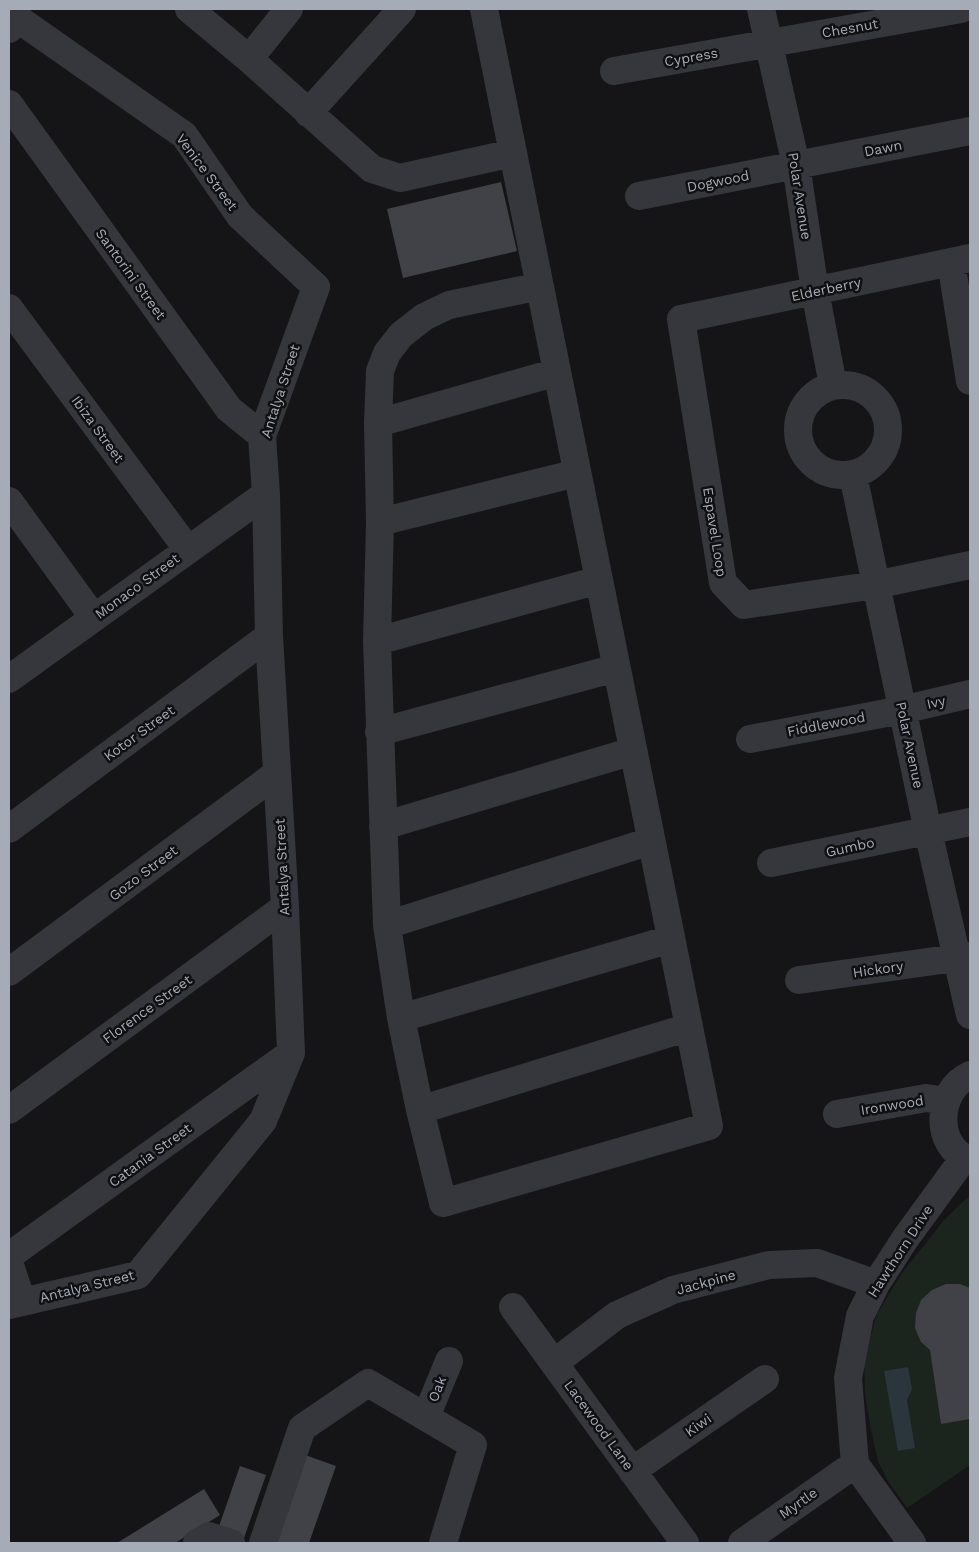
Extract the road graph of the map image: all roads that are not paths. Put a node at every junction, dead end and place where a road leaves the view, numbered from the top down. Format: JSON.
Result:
{"nodes":[{"id":1,"x":189,"y":9,"type":"edge"},
{"id":2,"x":289,"y":9,"type":"edge"},
{"id":3,"x":402,"y":9,"type":"edge"},
{"id":4,"x":484,"y":9,"type":"edge"},
{"id":5,"x":761,"y":9,"type":"edge"},
{"id":6,"x":961,"y":9,"type":"edge"},
{"id":7,"x":12,"y":22,"type":"edge"},
{"id":8,"x":768,"y":42,"type":"junction"},
{"id":9,"x":250,"y":59,"type":"junction"},
{"id":10,"x":614,"y":71,"type":"dead end"},
{"id":11,"x":9,"y":104,"type":"edge"},
{"id":12,"x":308,"y":113,"type":"junction"},
{"id":13,"x":970,"y":131,"type":"edge"},
{"id":14,"x":513,"y":152,"type":"junction"},
{"id":15,"x":796,"y":165,"type":"junction"},
{"id":16,"x":639,"y":196,"type":"dead end"},
{"id":17,"x":961,"y":260,"type":"edge"},
{"id":18,"x":540,"y":286,"type":"junction"},
{"id":19,"x":316,"y":287,"type":"joint"},
{"id":20,"x":816,"y":291,"type":"junction"},
{"id":21,"x":9,"y":308,"type":"edge"},
{"id":22,"x":681,"y":319,"type":"joint"},
{"id":23,"x":557,"y":372,"type":"junction"},
{"id":24,"x":970,"y":381,"type":"edge"},
{"id":25,"x":833,"y":386,"type":"junction"},
{"id":26,"x":378,"y":422,"type":"junction"},
{"id":27,"x":262,"y":436,"type":"junction"},
{"id":28,"x":577,"y":473,"type":"junction"},
{"id":29,"x":853,"y":475,"type":"junction"},
{"id":30,"x":266,"y":494,"type":"junction"},
{"id":31,"x":9,"y":501,"type":"edge"},
{"id":32,"x":380,"y":522,"type":"junction"},
{"id":33,"x":188,"y":550,"type":"junction"},
{"id":34,"x":970,"y":565,"type":"edge"},
{"id":35,"x":598,"y":580,"type":"junction"},
{"id":36,"x":875,"y":585,"type":"junction"},
{"id":37,"x":94,"y":618,"type":"junction"},
{"id":38,"x":269,"y":636,"type":"junction"},
{"id":39,"x":376,"y":641,"type":"junction"},
{"id":40,"x":616,"y":668,"type":"junction"},
{"id":41,"x":9,"y":679,"type":"edge"},
{"id":42,"x":970,"y":694,"type":"edge"},
{"id":43,"x":902,"y":710,"type":"junction"},
{"id":44,"x":380,"y":732,"type":"junction"},
{"id":45,"x":750,"y":739,"type":"dead end"},
{"id":46,"x":633,"y":752,"type":"junction"},
{"id":47,"x":276,"y":774,"type":"junction"},
{"id":48,"x":970,"y":822,"type":"edge"},
{"id":49,"x":383,"y":826,"type":"junction"},
{"id":50,"x":9,"y":829,"type":"edge"},
{"id":51,"x":928,"y":831,"type":"junction"},
{"id":52,"x":651,"y":841,"type":"junction"},
{"id":53,"x":771,"y":863,"type":"dead end"},
{"id":54,"x":285,"y":907,"type":"junction"},
{"id":55,"x":387,"y":925,"type":"junction"},
{"id":56,"x":671,"y":939,"type":"junction"},
{"id":57,"x":964,"y":957,"type":"edge"},
{"id":58,"x":9,"y":972,"type":"edge"},
{"id":59,"x":799,"y":980,"type":"dead end"},
{"id":60,"x":970,"y":1015,"type":"edge"},
{"id":61,"x":401,"y":1018,"type":"junction"},
{"id":62,"x":689,"y":1028,"type":"junction"},
{"id":63,"x":291,"y":1053,"type":"junction"},
{"id":64,"x":970,"y":1075,"type":"edge"},
{"id":65,"x":946,"y":1100,"type":"junction"},
{"id":66,"x":9,"y":1110,"type":"edge"},
{"id":67,"x":420,"y":1110,"type":"junction"},
{"id":68,"x":838,"y":1114,"type":"dead end"},
{"id":69,"x":967,"y":1159,"type":"edge"},
{"id":70,"x":9,"y":1256,"type":"edge"},
{"id":71,"x":9,"y":1262,"type":"edge"},
{"id":72,"x":876,"y":1284,"type":"junction"},
{"id":73,"x":15,"y":1304,"type":"edge"},
{"id":74,"x":513,"y":1307,"type":"dead end"},
{"id":75,"x":449,"y":1360,"type":"dead end"},
{"id":76,"x":554,"y":1363,"type":"junction"},
{"id":77,"x":765,"y":1379,"type":"dead end"},
{"id":78,"x":426,"y":1417,"type":"junction"},
{"id":79,"x":854,"y":1464,"type":"junction"},
{"id":80,"x":632,"y":1471,"type":"junction"},
{"id":81,"x":447,"y":1540,"type":"edge"},
{"id":82,"x":197,"y":1543,"type":"edge"},
{"id":83,"x":232,"y":1543,"type":"edge"},
{"id":84,"x":263,"y":1543,"type":"edge"},
{"id":85,"x":685,"y":1543,"type":"edge"},
{"id":86,"x":742,"y":1543,"type":"edge"},
{"id":87,"x":912,"y":1543,"type":"edge"}],
"edges":[{"from":1,"to":9,"type":"street"},
{"from":2,"to":9,"type":"street"},
{"from":3,"to":12,"type":"street"},
{"from":4,"to":14,"type":"street"},
{"from":5,"to":8,"type":"street","name":"Polar Avenue"},
{"from":6,"to":8,"type":"street","name":"Chesnut"},
{"from":7,"to":19,"type":"street","name":"Venice Street"},
{"from":8,"to":10,"type":"street","name":"Cypress"},
{"from":8,"to":15,"type":"street","name":"Polar Avenue"},
{"from":9,"to":12,"type":"street"},
{"from":11,"to":27,"type":"street","name":"Santorini Street"},
{"from":12,"to":14,"type":"street"},
{"from":13,"to":15,"type":"street","name":"Dawn"},
{"from":14,"to":18,"type":"street"},
{"from":15,"to":16,"type":"street","name":"Dogwood"},
{"from":15,"to":20,"type":"street","name":"Polar Avenue"},
{"from":17,"to":20,"type":"street","name":"Elderberry"},
{"from":17,"to":24,"type":"street"},
{"from":18,"to":23,"type":"street"},
{"from":18,"to":26,"type":"street"},
{"from":19,"to":27,"type":"street","name":"Antalya Street"},
{"from":20,"to":22,"type":"street","name":"Elderberry"},
{"from":20,"to":25,"type":"street","name":"Polar Avenue"},
{"from":21,"to":33,"type":"street","name":"Ibiza Street"},
{"from":22,"to":36,"type":"street","name":"Espavel Loop"},
{"from":23,"to":26,"type":"street"},
{"from":23,"to":28,"type":"street"},
{"from":25,"to":29,"type":"street"},
{"from":25,"to":29,"type":"street"},
{"from":26,"to":32,"type":"street"},
{"from":27,"to":30,"type":"street","name":"Antalya Street"},
{"from":28,"to":32,"type":"street"},
{"from":28,"to":35,"type":"street"},
{"from":29,"to":36,"type":"street","name":"Polar Avenue"},
{"from":30,"to":33,"type":"street","name":"Monaco Street"},
{"from":30,"to":38,"type":"street","name":"Antalya Street"},
{"from":31,"to":37,"type":"street"},
{"from":32,"to":39,"type":"street"},
{"from":33,"to":37,"type":"street","name":"Monaco Street"},
{"from":34,"to":36,"type":"street"},
{"from":35,"to":39,"type":"street"},
{"from":35,"to":40,"type":"street"},
{"from":36,"to":43,"type":"street","name":"Polar Avenue"},
{"from":37,"to":41,"type":"street","name":"Monaco Street"},
{"from":38,"to":47,"type":"street","name":"Antalya Street"},
{"from":38,"to":50,"type":"street","name":"Kotor Street"},
{"from":39,"to":44,"type":"street"},
{"from":40,"to":44,"type":"street"},
{"from":40,"to":46,"type":"street"},
{"from":42,"to":43,"type":"street","name":"Ivy"},
{"from":43,"to":45,"type":"street","name":"Fiddlewood"},
{"from":43,"to":51,"type":"street","name":"Polar Avenue"},
{"from":44,"to":49,"type":"street"},
{"from":46,"to":49,"type":"street"},
{"from":46,"to":52,"type":"street"},
{"from":47,"to":54,"type":"street","name":"Antalya Street"},
{"from":47,"to":58,"type":"street","name":"Gozo Street"},
{"from":48,"to":51,"type":"street","name":"Gumbo"},
{"from":49,"to":55,"type":"street"},
{"from":51,"to":53,"type":"street","name":"Gumbo"},
{"from":51,"to":57,"type":"street","name":"Polar Avenue"},
{"from":52,"to":55,"type":"street"},
{"from":52,"to":56,"type":"street"},
{"from":54,"to":63,"type":"street","name":"Antalya Street"},
{"from":54,"to":66,"type":"street","name":"Florence Street"},
{"from":55,"to":61,"type":"street"},
{"from":56,"to":61,"type":"street"},
{"from":56,"to":62,"type":"street"},
{"from":57,"to":59,"type":"street","name":"Hickory"},
{"from":57,"to":60,"type":"street","name":"Polar Avenue"},
{"from":61,"to":67,"type":"street"},
{"from":62,"to":67,"type":"street"},
{"from":62,"to":67,"type":"street"},
{"from":63,"to":70,"type":"street","name":"Catania Street"},
{"from":63,"to":73,"type":"street","name":"Antalya Street"},
{"from":64,"to":65,"type":"street"},
{"from":65,"to":68,"type":"street","name":"Ironwood"},
{"from":65,"to":69,"type":"street"},
{"from":69,"to":72,"type":"street","name":"Hawthorn Drive"},
{"from":71,"to":73,"type":"street"},
{"from":72,"to":76,"type":"street","name":"Jackpine"},
{"from":72,"to":79,"type":"street","name":"Hawthorn Drive"},
{"from":74,"to":76,"type":"street","name":"Lacewood Lane"},
{"from":75,"to":78,"type":"street","name":"Oak"},
{"from":76,"to":80,"type":"street","name":"Lacewood Lane"},
{"from":77,"to":80,"type":"street","name":"Kiwi"},
{"from":78,"to":81,"type":"street"},
{"from":78,"to":84,"type":"street"},
{"from":79,"to":86,"type":"street","name":"Myrtle"},
{"from":79,"to":87,"type":"street"},
{"from":80,"to":85,"type":"street","name":"Lacewood Lane"},
{"from":82,"to":83,"type":"street"}]}
